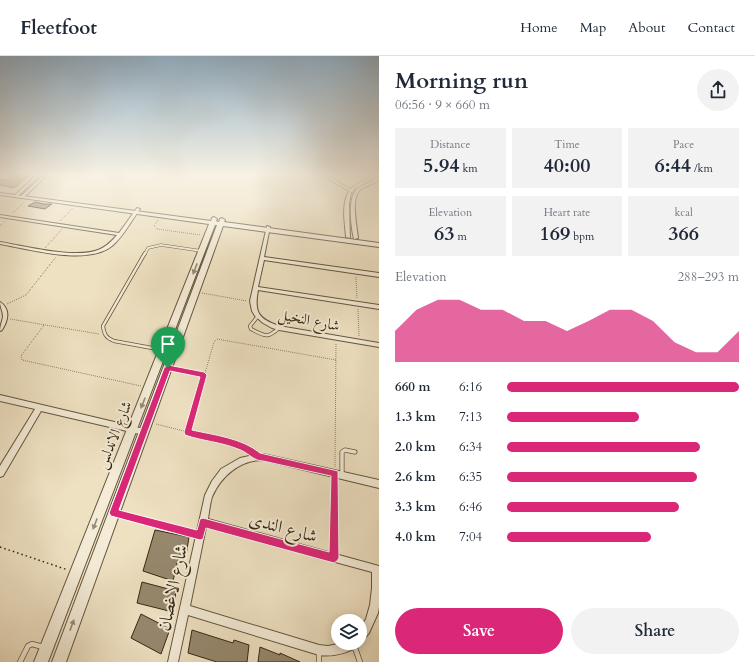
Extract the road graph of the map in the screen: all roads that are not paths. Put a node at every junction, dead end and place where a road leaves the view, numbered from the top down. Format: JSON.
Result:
{"nodes":[{"id":1,"x":72,"y":203,"type":"edge"},
{"id":2,"x":82,"y":203,"type":"edge"},
{"id":3,"x":346,"y":203,"type":"edge"},
{"id":4,"x":352,"y":203,"type":"edge"},
{"id":5,"x":137,"y":211,"type":"junction"},
{"id":6,"x":0,"y":216,"type":"edge"},
{"id":7,"x":218,"y":222,"type":"junction"},
{"id":8,"x":268,"y":229,"type":"junction"},
{"id":9,"x":120,"y":234,"type":"junction"},
{"id":10,"x":348,"y":237,"type":"junction"},
{"id":11,"x":356,"y":238,"type":"junction"},
{"id":12,"x":379,"y":241,"type":"edge"},
{"id":13,"x":0,"y":242,"type":"edge"},
{"id":14,"x":379,"y":245,"type":"edge"},
{"id":15,"x":202,"y":251,"type":"junction"},
{"id":16,"x":262,"y":258,"type":"junction"},
{"id":17,"x":379,"y":275,"type":"edge"},
{"id":18,"x":255,"y":288,"type":"junction"},
{"id":19,"x":1,"y":305,"type":"edge"},
{"id":20,"x":379,"y":308,"type":"edge"},
{"id":21,"x":258,"y":316,"type":"junction"},
{"id":22,"x":0,"y":328,"type":"edge"},
{"id":23,"x":279,"y":328,"type":"junction"},
{"id":24,"x":379,"y":346,"type":"edge"},
{"id":25,"x":164,"y":350,"type":"junction"},
{"id":26,"x":0,"y":398,"type":"edge"},
{"id":27,"x":40,"y":407,"type":"junction"},
{"id":28,"x":132,"y":430,"type":"junction"},
{"id":29,"x":144,"y":432,"type":"junction"},
{"id":30,"x":355,"y":452,"type":"dead end"},
{"id":31,"x":0,"y":473,"type":"edge"},
{"id":32,"x":338,"y":474,"type":"junction"},
{"id":33,"x":379,"y":484,"type":"edge"},
{"id":34,"x":203,"y":522,"type":"junction"},
{"id":35,"x":378,"y":570,"type":"edge"},
{"id":36,"x":185,"y":609,"type":"junction"},
{"id":37,"x":367,"y":628,"type":"edge"},
{"id":38,"x":46,"y":648,"type":"junction"},
{"id":39,"x":319,"y":650,"type":"junction"},
{"id":40,"x":334,"y":650,"type":"edge"},
{"id":41,"x":356,"y":650,"type":"edge"},
{"id":42,"x":20,"y":662,"type":"edge"},
{"id":43,"x":41,"y":662,"type":"edge"},
{"id":44,"x":59,"y":662,"type":"edge"},
{"id":45,"x":173,"y":662,"type":"edge"},
{"id":46,"x":319,"y":662,"type":"edge"},
{"id":47,"x":360,"y":662,"type":"edge"}],
"edges":[{"from":1,"to":5,"type":"street"},
{"from":2,"to":5,"type":"street"},
{"from":3,"to":10,"type":"street"},
{"from":4,"to":11,"type":"street"},
{"from":5,"to":7,"type":"street"},
{"from":5,"to":7,"type":"street"},
{"from":5,"to":9,"type":"street"},
{"from":6,"to":9,"type":"street"},
{"from":7,"to":8,"type":"street"},
{"from":7,"to":15,"type":"street","name":"شارع الاندلس"},
{"from":7,"to":29,"type":"street","name":"شارع الاندلس"},
{"from":8,"to":10,"type":"street"},
{"from":8,"to":14,"type":"street"},
{"from":8,"to":16,"type":"street","name":"شارع النخيل"},
{"from":9,"to":13,"type":"street"},
{"from":10,"to":11,"type":"street"},
{"from":11,"to":12,"type":"street"},
{"from":15,"to":25,"type":"street","name":"شارع الاندلس","one_way":true},
{"from":15,"to":25,"type":"lane"},
{"from":16,"to":17,"type":"street"},
{"from":16,"to":18,"type":"street","name":"شارع النخيل"},
{"from":18,"to":20,"type":"street"},
{"from":18,"to":21,"type":"street","name":"شارع النخيل"},
{"from":19,"to":22,"type":"street"},
{"from":21,"to":23,"type":"street","name":"شارع النخيل"},
{"from":21,"to":23,"type":"lane"},
{"from":23,"to":24,"type":"street","name":"شارع النخيل"},
{"from":25,"to":28,"type":"street","name":"شارع الاندلس","one_way":true},
{"from":26,"to":27,"type":"street"},
{"from":27,"to":28,"type":"street"},
{"from":27,"to":31,"type":"street"},
{"from":28,"to":29,"type":"street"},
{"from":28,"to":38,"type":"street","name":"شارع الاندلس","one_way":true},
{"from":44,"to":29,"type":"street","name":"شارع الاندلس","one_way":true},
{"from":30,"to":32,"type":"lane"},
{"from":32,"to":33,"type":"street","name":"شارع الاغصان"},
{"from":32,"to":34,"type":"street","name":"شارع الاغصان"},
{"from":34,"to":35,"type":"street","name":"شارع الندى"},
{"from":34,"to":36,"type":"street","name":"شارع الاغصان"},
{"from":35,"to":37,"type":"street"},
{"from":36,"to":39,"type":"street"},
{"from":36,"to":45,"type":"street","name":"شارع الاغصان"},
{"from":38,"to":42,"type":"lane"},
{"from":38,"to":43,"type":"street","name":"شارع الاندلس"},
{"from":39,"to":40,"type":"street"},
{"from":39,"to":46,"type":"lane"},
{"from":41,"to":47,"type":"lane"}]}
